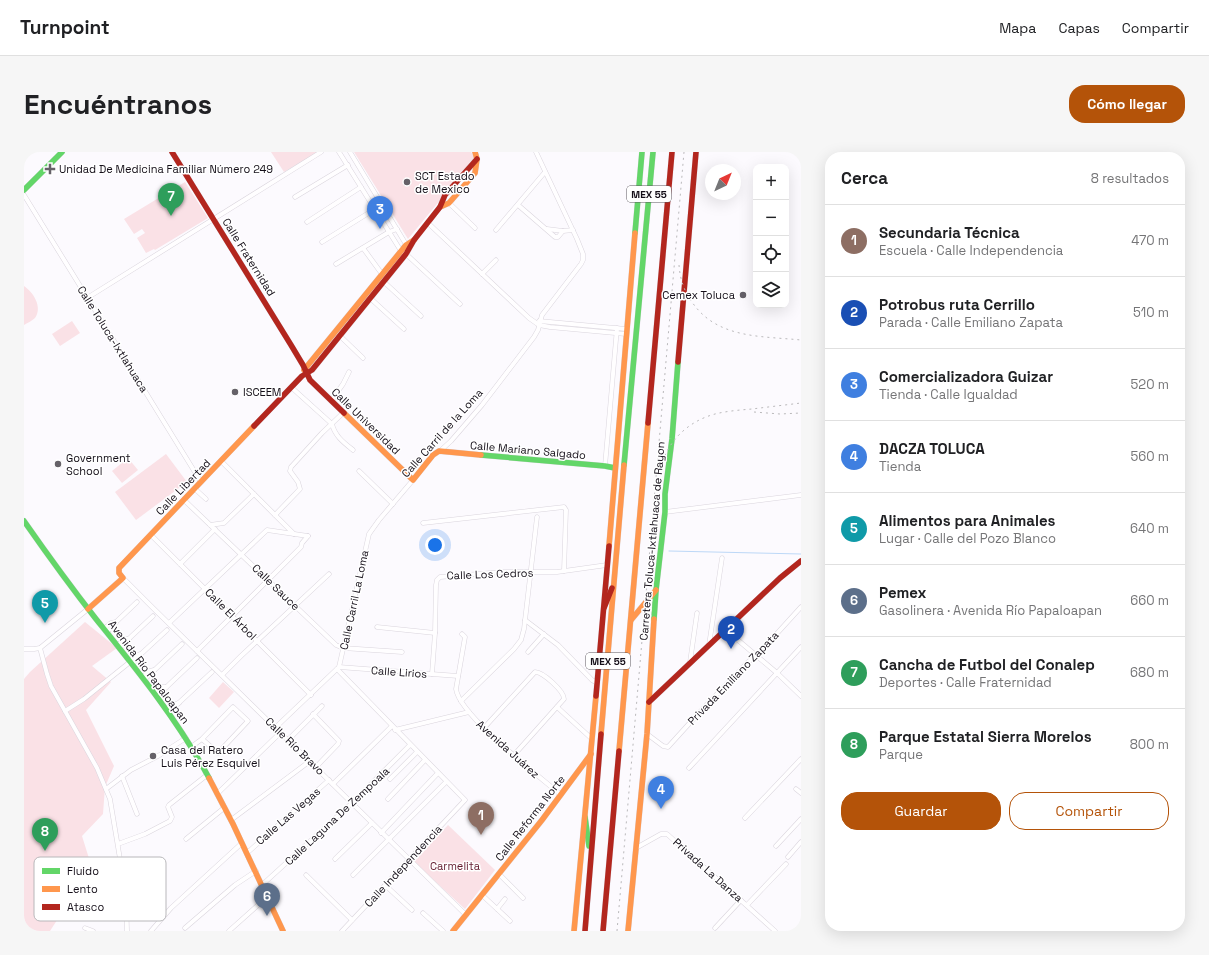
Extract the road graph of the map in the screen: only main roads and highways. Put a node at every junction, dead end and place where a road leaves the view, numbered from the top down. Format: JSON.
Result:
{"nodes":[{"id":1,"x":62,"y":152,"type":"edge"},
{"id":2,"x":172,"y":152,"type":"edge"},
{"id":3,"x":475,"y":152,"type":"edge"},
{"id":4,"x":642,"y":152,"type":"edge"},
{"id":5,"x":653,"y":152,"type":"edge"},
{"id":6,"x":672,"y":152,"type":"edge"},
{"id":7,"x":696,"y":152,"type":"edge"},
{"id":8,"x":477,"y":159,"type":"junction"},
{"id":9,"x":24,"y":190,"type":"edge"},
{"id":10,"x":440,"y":207,"type":"junction"},
{"id":11,"x":405,"y":250,"type":"junction"},
{"id":12,"x":305,"y":373,"type":"junction"},
{"id":13,"x":439,"y":451,"type":"joint"},
{"id":14,"x":615,"y":468,"type":"junction"},
{"id":15,"x":413,"y":480,"type":"joint"},
{"id":16,"x":24,"y":521,"type":"edge"},
{"id":17,"x":801,"y":561,"type":"edge"},
{"id":18,"x":615,"y":583,"type":"junction"},
{"id":19,"x":656,"y":590,"type":"junction"},
{"id":20,"x":604,"y":608,"type":"junction"},
{"id":21,"x":88,"y":609,"type":"junction"},
{"id":22,"x":631,"y":620,"type":"junction"},
{"id":23,"x":649,"y":702,"type":"junction"},
{"id":24,"x":591,"y":754,"type":"junction"},
{"id":25,"x":585,"y":817,"type":"junction"},
{"id":26,"x":591,"y":858,"type":"junction"},
{"id":27,"x":282,"y":930,"type":"edge"},
{"id":28,"x":453,"y":931,"type":"edge"},
{"id":29,"x":574,"y":931,"type":"edge"},
{"id":30,"x":585,"y":931,"type":"edge"},
{"id":31,"x":603,"y":931,"type":"edge"},
{"id":32,"x":628,"y":931,"type":"edge"}],
"edges":[{"from":1,"to":9,"type":"main road"},
{"from":2,"to":12,"type":"main road","name":"Calle Fraternidad"},
{"from":3,"to":8,"type":"main road"},
{"from":4,"to":14,"type":"main road"},
{"from":5,"to":18,"type":"main road","number":"MEX 55"},
{"from":6,"to":22,"type":"main road","name":"Carretera Toluca-Ixtlahuaca de Rayon","number":"MEX 55"},
{"from":7,"to":19,"type":"main road","name":"Carretera Toluca-Ixtlahuaca de Rayon"},
{"from":8,"to":10,"type":"main road","name":"Calle Libertad"},
{"from":8,"to":10,"type":"main road","name":"Calle Libertad"},
{"from":10,"to":11,"type":"main road","name":"Calle Libertad"},
{"from":11,"to":12,"type":"main road","name":"Calle Libertad"},
{"from":11,"to":12,"type":"main road","name":"Calle Libertad"},
{"from":12,"to":15,"type":"main road","name":"Calle Universidad"},
{"from":12,"to":21,"type":"main road","name":"Calle Libertad"},
{"from":13,"to":14,"type":"main road","name":"Calle Mariano Salgado"},
{"from":13,"to":15,"type":"main road","name":"Calle Carril de la Loma"},
{"from":14,"to":20,"type":"main road"},
{"from":16,"to":21,"type":"main road","name":"Avenida Río Papaloapan"},
{"from":17,"to":23,"type":"main road"},
{"from":18,"to":20,"type":"main road"},
{"from":18,"to":26,"type":"main road","number":"MEX 55"},
{"from":19,"to":22,"type":"main road"},
{"from":19,"to":23,"type":"main road","name":"Carretera Toluca-Ixtlahuaca de Rayon"},
{"from":20,"to":24,"type":"main road"},
{"from":21,"to":27,"type":"main road","name":"Avenida Río Papaloapan"},
{"from":22,"to":31,"type":"main road","name":"Carretera Toluca-Ixtlahuaca de Rayon","number":"MEX 55"},
{"from":23,"to":32,"type":"main road","name":"Carretera Toluca-Ixtlahuaca de Rayon"},
{"from":24,"to":25,"type":"main road"},
{"from":24,"to":28,"type":"main road","name":"Calle Reforma Norte"},
{"from":25,"to":26,"type":"main road"},
{"from":25,"to":29,"type":"main road"},
{"from":26,"to":30,"type":"main road","number":"MEX 55"}]}
